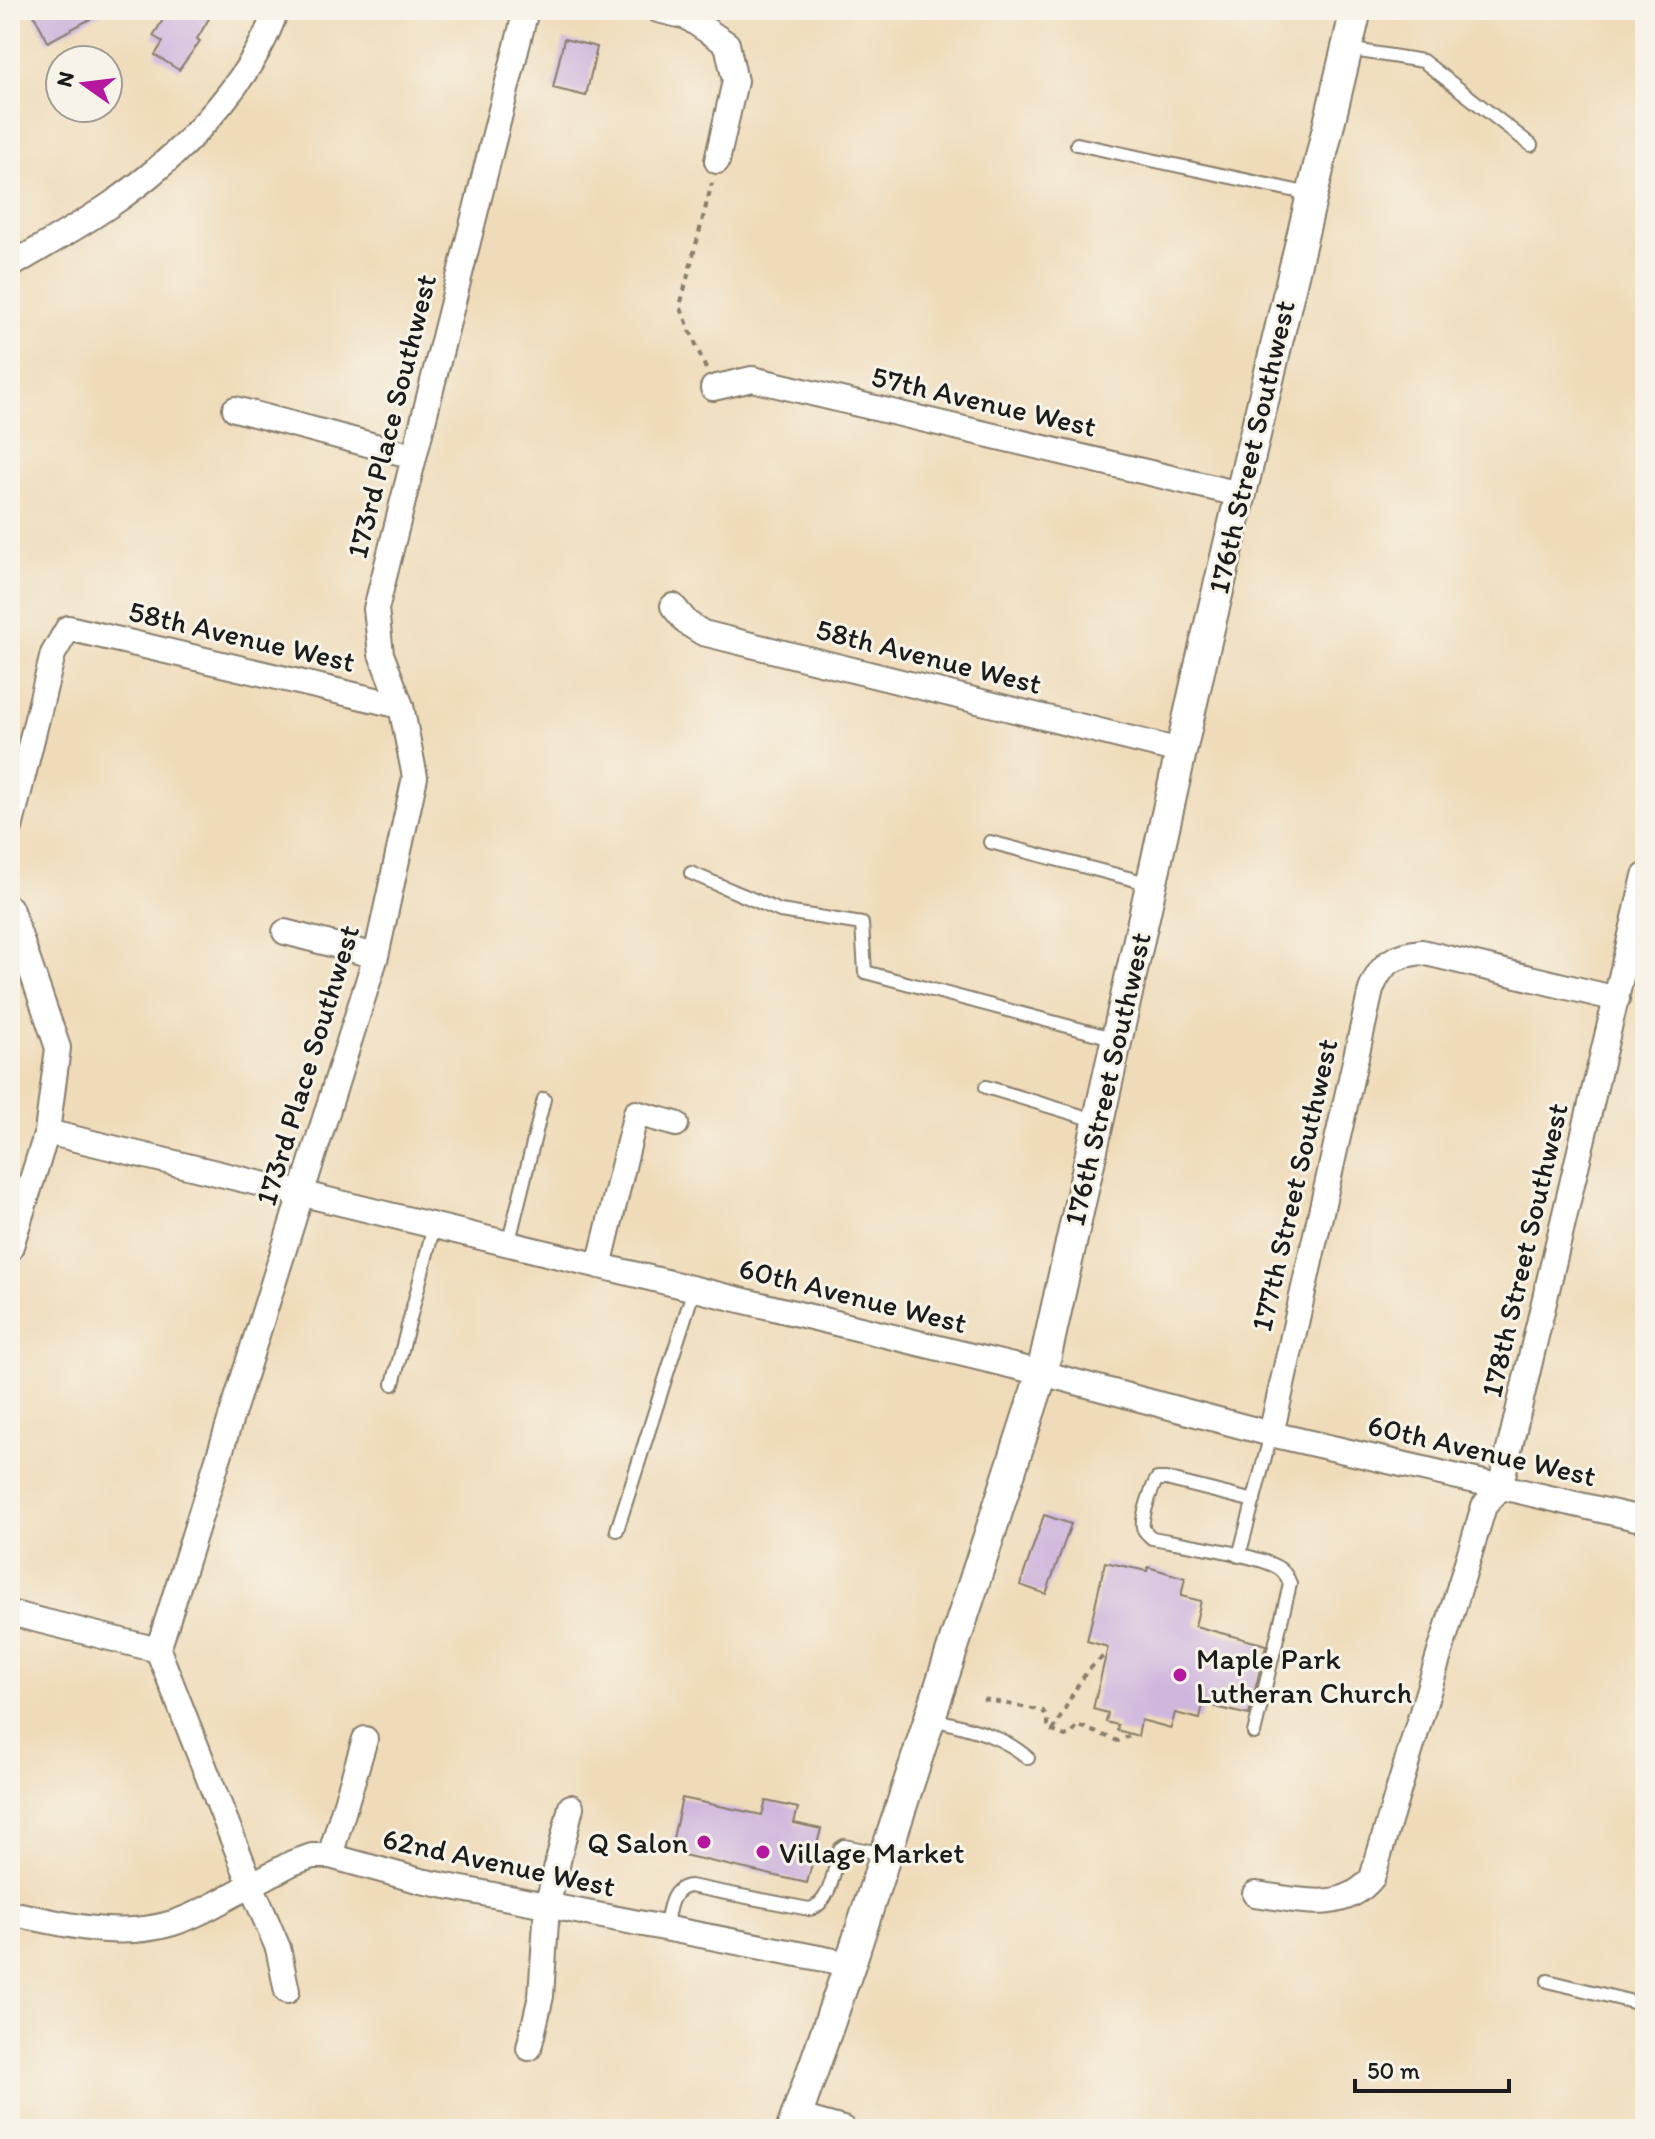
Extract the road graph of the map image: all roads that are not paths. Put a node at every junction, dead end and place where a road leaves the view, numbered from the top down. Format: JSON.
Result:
{"nodes":[{"id":1,"x":276,"y":10,"type":"edge"},
{"id":2,"x":526,"y":10,"type":"edge"},
{"id":3,"x":658,"y":10,"type":"edge"},
{"id":4,"x":1356,"y":10,"type":"edge"},
{"id":5,"x":1347,"y":49,"type":"junction"},
{"id":6,"x":1077,"y":144,"type":"dead end"},
{"id":7,"x":1531,"y":145,"type":"dead end"},
{"id":8,"x":717,"y":161,"type":"road end"},
{"id":9,"x":1314,"y":195,"type":"junction"},
{"id":10,"x":10,"y":266,"type":"edge"},
{"id":11,"x":713,"y":388,"type":"road end"},
{"id":12,"x":235,"y":409,"type":"dead end"},
{"id":13,"x":413,"y":456,"type":"junction"},
{"id":14,"x":1239,"y":494,"type":"junction"},
{"id":15,"x":673,"y":606,"type":"dead end"},
{"id":16,"x":401,"y":706,"type":"junction"},
{"id":17,"x":1180,"y":751,"type":"junction"},
{"id":18,"x":10,"y":828,"type":"edge"},
{"id":19,"x":990,"y":842,"type":"dead end"},
{"id":20,"x":691,"y":873,"type":"dead end"},
{"id":21,"x":1645,"y":876,"type":"edge"},
{"id":22,"x":1151,"y":884,"type":"junction"},
{"id":23,"x":10,"y":908,"type":"edge"},
{"id":24,"x":285,"y":932,"type":"dead end"},
{"id":25,"x":14,"y":939,"type":"edge"},
{"id":26,"x":376,"y":956,"type":"junction"},
{"id":27,"x":1617,"y":999,"type":"junction"},
{"id":28,"x":1116,"y":1039,"type":"junction"},
{"id":29,"x":986,"y":1087,"type":"dead end"},
{"id":30,"x":544,"y":1099,"type":"dead end"},
{"id":31,"x":1098,"y":1121,"type":"junction"},
{"id":32,"x":676,"y":1124,"type":"dead end"},
{"id":33,"x":47,"y":1132,"type":"junction"},
{"id":34,"x":302,"y":1194,"type":"junction"},
{"id":35,"x":434,"y":1226,"type":"junction"},
{"id":36,"x":508,"y":1245,"type":"junction"},
{"id":37,"x":10,"y":1249,"type":"edge"},
{"id":38,"x":599,"y":1266,"type":"junction"},
{"id":39,"x":694,"y":1289,"type":"junction"},
{"id":40,"x":1042,"y":1373,"type":"junction"},
{"id":41,"x":393,"y":1384,"type":"dead end"},
{"id":42,"x":1271,"y":1434,"type":"junction"},
{"id":43,"x":1500,"y":1488,"type":"junction"},
{"id":44,"x":1254,"y":1501,"type":"junction"},
{"id":45,"x":1645,"y":1520,"type":"edge"},
{"id":46,"x":617,"y":1530,"type":"dead end"},
{"id":47,"x":1239,"y":1556,"type":"junction"},
{"id":48,"x":10,"y":1613,"type":"edge"},
{"id":49,"x":158,"y":1650,"type":"junction"},
{"id":50,"x":930,"y":1718,"type":"junction"},
{"id":51,"x":1254,"y":1733,"type":"dead end"},
{"id":52,"x":365,"y":1739,"type":"dead end"},
{"id":53,"x":1028,"y":1758,"type":"dead end"},
{"id":54,"x":571,"y":1807,"type":"dead end"},
{"id":55,"x":886,"y":1855,"type":"junction"},
{"id":56,"x":330,"y":1856,"type":"junction"},
{"id":57,"x":251,"y":1885,"type":"junction"},
{"id":58,"x":1255,"y":1894,"type":"dead end"},
{"id":59,"x":547,"y":1907,"type":"junction"},
{"id":60,"x":20,"y":1915,"type":"dead end"},
{"id":61,"x":665,"y":1929,"type":"junction"},
{"id":62,"x":850,"y":1964,"type":"junction"},
{"id":63,"x":1548,"y":1981,"type":"dead end"},
{"id":64,"x":287,"y":1991,"type":"dead end"},
{"id":65,"x":1645,"y":2005,"type":"edge"},
{"id":66,"x":529,"y":2048,"type":"dead end"},
{"id":67,"x":794,"y":2123,"type":"edge"},
{"id":68,"x":843,"y":2129,"type":"edge"}],
"edges":[{"from":1,"to":10,"type":"street"},
{"from":2,"to":13,"type":"street","name":"173rd Place Southwest"},
{"from":3,"to":8,"type":"street"},
{"from":4,"to":5,"type":"street","name":"176th Street Southwest"},
{"from":5,"to":7,"type":"lane"},
{"from":5,"to":9,"type":"street","name":"176th Street Southwest"},
{"from":6,"to":9,"type":"lane"},
{"from":9,"to":14,"type":"street","name":"176th Street Southwest"},
{"from":11,"to":14,"type":"street","name":"57th Avenue West"},
{"from":12,"to":13,"type":"street"},
{"from":13,"to":16,"type":"street","name":"173rd Place Southwest"},
{"from":14,"to":17,"type":"street","name":"176th Street Southwest"},
{"from":15,"to":17,"type":"street","name":"58th Avenue West"},
{"from":16,"to":18,"type":"street","name":"58th Avenue West"},
{"from":16,"to":26,"type":"street","name":"173rd Place Southwest"},
{"from":17,"to":22,"type":"street","name":"176th Street Southwest"},
{"from":19,"to":22,"type":"lane"},
{"from":20,"to":28,"type":"lane"},
{"from":21,"to":27,"type":"street","name":"178th Street Southwest"},
{"from":22,"to":28,"type":"street","name":"176th Street Southwest"},
{"from":23,"to":25,"type":"street"},
{"from":24,"to":26,"type":"street"},
{"from":25,"to":33,"type":"street"},
{"from":26,"to":34,"type":"street","name":"173rd Place Southwest"},
{"from":27,"to":42,"type":"street","name":"177th Street Southwest"},
{"from":27,"to":43,"type":"street","name":"178th Street Southwest"},
{"from":28,"to":31,"type":"street","name":"176th Street Southwest"},
{"from":29,"to":31,"type":"lane"},
{"from":30,"to":36,"type":"lane"},
{"from":31,"to":40,"type":"street","name":"176th Street Southwest"},
{"from":32,"to":38,"type":"street"},
{"from":33,"to":34,"type":"street","name":"60th Avenue West"},
{"from":33,"to":37,"type":"street"},
{"from":34,"to":35,"type":"street","name":"60th Avenue West"},
{"from":34,"to":49,"type":"street","name":"173rd Place Southwest"},
{"from":35,"to":36,"type":"street","name":"60th Avenue West"},
{"from":35,"to":41,"type":"lane"},
{"from":36,"to":38,"type":"street","name":"60th Avenue West"},
{"from":38,"to":39,"type":"street","name":"60th Avenue West"},
{"from":39,"to":40,"type":"street","name":"60th Avenue West"},
{"from":39,"to":46,"type":"lane"},
{"from":40,"to":42,"type":"street","name":"60th Avenue West"},
{"from":40,"to":50,"type":"street","name":"176th Street Southwest"},
{"from":42,"to":43,"type":"street","name":"60th Avenue West"},
{"from":42,"to":44,"type":"lane"},
{"from":43,"to":45,"type":"street","name":"60th Avenue West"},
{"from":43,"to":58,"type":"street","name":"178th Street Southwest"},
{"from":44,"to":47,"type":"lane"},
{"from":44,"to":47,"type":"lane"},
{"from":47,"to":51,"type":"lane"},
{"from":48,"to":49,"type":"street"},
{"from":49,"to":57,"type":"street"},
{"from":50,"to":53,"type":"lane"},
{"from":50,"to":55,"type":"street","name":"176th Street Southwest"},
{"from":52,"to":56,"type":"street"},
{"from":54,"to":59,"type":"street"},
{"from":55,"to":61,"type":"lane"},
{"from":55,"to":62,"type":"street","name":"176th Street Southwest"},
{"from":56,"to":57,"type":"street","name":"62nd Avenue West"},
{"from":56,"to":59,"type":"street","name":"62nd Avenue West"},
{"from":57,"to":60,"type":"street"},
{"from":57,"to":64,"type":"street"},
{"from":59,"to":61,"type":"street","name":"62nd Avenue West"},
{"from":59,"to":66,"type":"street"},
{"from":61,"to":62,"type":"street","name":"62nd Avenue West"},
{"from":62,"to":67,"type":"street","name":"176th Street Southwest"},
{"from":63,"to":65,"type":"lane"},
{"from":67,"to":68,"type":"street"}]}
